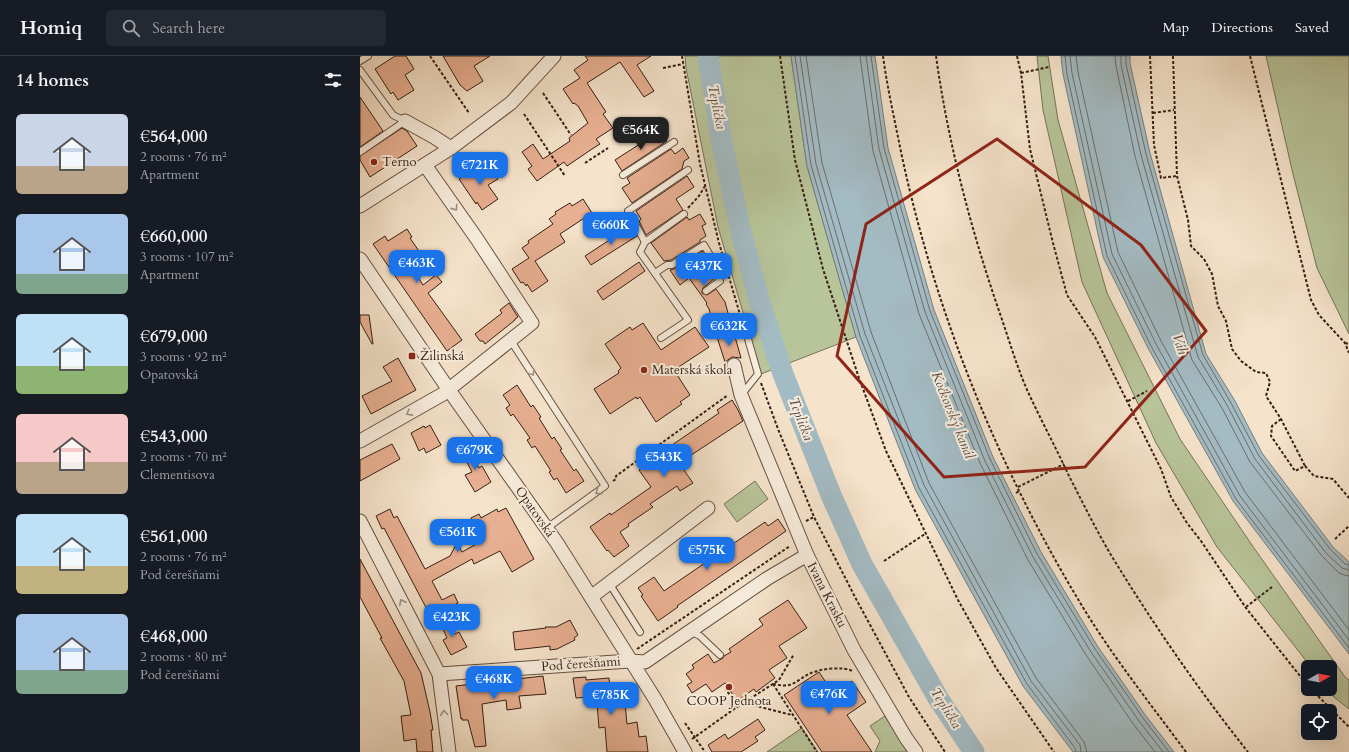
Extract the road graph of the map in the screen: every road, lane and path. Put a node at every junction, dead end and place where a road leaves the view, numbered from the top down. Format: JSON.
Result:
{"nodes":[{"id":1,"x":368,"y":56,"type":"edge"},
{"id":2,"x":430,"y":56,"type":"edge"},
{"id":3,"x":554,"y":56,"type":"edge"},
{"id":4,"x":682,"y":56,"type":"edge"},
{"id":5,"x":780,"y":56,"type":"edge"},
{"id":6,"x":883,"y":56,"type":"edge"},
{"id":7,"x":936,"y":56,"type":"edge"},
{"id":8,"x":1017,"y":56,"type":"edge"},
{"id":9,"x":1150,"y":56,"type":"edge"},
{"id":10,"x":1173,"y":56,"type":"edge"},
{"id":11,"x":1250,"y":56,"type":"edge"},
{"id":12,"x":360,"y":61,"type":"edge"},
{"id":13,"x":682,"y":64,"type":"junction"},
{"id":14,"x":1049,"y":67,"type":"dead end"},
{"id":15,"x":663,"y":68,"type":"dead end"},
{"id":16,"x":360,"y":70,"type":"edge"},
{"id":17,"x":1021,"y":73,"type":"junction"},
{"id":18,"x":542,"y":93,"type":"dead end"},
{"id":19,"x":1174,"y":110,"type":"junction"},
{"id":20,"x":469,"y":113,"type":"dead end"},
{"id":21,"x":1153,"y":113,"type":"junction"},
{"id":22,"x":524,"y":114,"type":"dead end"},
{"id":23,"x":405,"y":121,"type":"junction"},
{"id":24,"x":571,"y":135,"type":"dead end"},
{"id":25,"x":674,"y":142,"type":"dead end"},
{"id":26,"x":451,"y":148,"type":"junction"},
{"id":27,"x":608,"y":148,"type":"dead end"},
{"id":28,"x":360,"y":152,"type":"edge"},
{"id":29,"x":586,"y":164,"type":"dead end"},
{"id":30,"x":424,"y":165,"type":"junction"},
{"id":31,"x":688,"y":170,"type":"dead end"},
{"id":32,"x":624,"y":175,"type":"dead end"},
{"id":33,"x":565,"y":176,"type":"dead end"},
{"id":34,"x":1177,"y":176,"type":"junction"},
{"id":35,"x":705,"y":184,"type":"junction"},
{"id":36,"x":360,"y":206,"type":"edge"},
{"id":37,"x":684,"y":214,"type":"joint"},
{"id":38,"x":645,"y":242,"type":"junction"},
{"id":39,"x":360,"y":259,"type":"edge"},
{"id":40,"x":655,"y":273,"type":"junction"},
{"id":41,"x":706,"y":291,"type":"dead end"},
{"id":42,"x":744,"y":325,"type":"junction"},
{"id":43,"x":719,"y":333,"type":"dead end"},
{"id":44,"x":661,"y":338,"type":"dead end"},
{"id":45,"x":511,"y":341,"type":"junction"},
{"id":46,"x":1345,"y":342,"type":"junction"},
{"id":47,"x":1349,"y":344,"type":"edge"},
{"id":48,"x":1349,"y":353,"type":"edge"},
{"id":49,"x":734,"y":365,"type":"dead end"},
{"id":50,"x":758,"y":374,"type":"junction"},
{"id":51,"x":449,"y":390,"type":"junction"},
{"id":52,"x":1147,"y":391,"type":"dead end"},
{"id":53,"x":737,"y":393,"type":"junction"},
{"id":54,"x":1128,"y":401,"type":"junction"},
{"id":55,"x":1281,"y":419,"type":"junction"},
{"id":56,"x":360,"y":441,"type":"edge"},
{"id":57,"x":1064,"y":464,"type":"junction"},
{"id":58,"x":1305,"y":466,"type":"junction"},
{"id":59,"x":605,"y":486,"type":"junction"},
{"id":60,"x":1018,"y":487,"type":"junction"},
{"id":61,"x":1019,"y":491,"type":"junction"},
{"id":62,"x":1016,"y":493,"type":"dead end"},
{"id":63,"x":1349,"y":498,"type":"edge"},
{"id":64,"x":708,"y":508,"type":"dead end"},
{"id":65,"x":360,"y":521,"type":"edge"},
{"id":66,"x":1349,"y":526,"type":"edge"},
{"id":67,"x":547,"y":528,"type":"junction"},
{"id":68,"x":925,"y":534,"type":"junction"},
{"id":69,"x":1335,"y":539,"type":"dead end"},
{"id":70,"x":793,"y":544,"type":"dead end"},
{"id":71,"x":807,"y":555,"type":"junction"},
{"id":72,"x":884,"y":561,"type":"dead end"},
{"id":73,"x":609,"y":583,"type":"junction"},
{"id":74,"x":1272,"y":587,"type":"dead end"},
{"id":75,"x":591,"y":597,"type":"junction"},
{"id":76,"x":1246,"y":608,"type":"junction"},
{"id":77,"x":690,"y":631,"type":"junction"},
{"id":78,"x":640,"y":632,"type":"dead end"},
{"id":79,"x":794,"y":654,"type":"dead end"},
{"id":80,"x":720,"y":655,"type":"dead end"},
{"id":81,"x":632,"y":656,"type":"junction"},
{"id":82,"x":439,"y":674,"type":"junction"},
{"id":83,"x":856,"y":674,"type":"dead end"},
{"id":84,"x":1301,"y":677,"type":"edge"},
{"id":85,"x":773,"y":684,"type":"junction"},
{"id":86,"x":726,"y":689,"type":"dead end"},
{"id":87,"x":1318,"y":696,"type":"edge"},
{"id":88,"x":744,"y":703,"type":"junction"},
{"id":89,"x":737,"y":707,"type":"junction"},
{"id":90,"x":793,"y":715,"type":"junction"},
{"id":91,"x":685,"y":724,"type":"dead end"},
{"id":92,"x":1349,"y":727,"type":"edge"},
{"id":93,"x":694,"y":737,"type":"junction"},
{"id":94,"x":449,"y":752,"type":"edge"},
{"id":95,"x":685,"y":752,"type":"edge"},
{"id":96,"x":705,"y":752,"type":"edge"},
{"id":97,"x":817,"y":752,"type":"edge"},
{"id":98,"x":916,"y":752,"type":"edge"},
{"id":99,"x":946,"y":752,"type":"edge"},
{"id":100,"x":1054,"y":752,"type":"edge"},
{"id":101,"x":1186,"y":752,"type":"edge"},
{"id":102,"x":1248,"y":752,"type":"edge"}],
"edges":[{"from":1,"to":12,"type":"lane"},
{"from":2,"to":20,"type":"path"},
{"from":3,"to":26,"type":"street"},
{"from":4,"to":13,"type":"path"},
{"from":5,"to":68,"type":"path"},
{"from":6,"to":60,"type":"path"},
{"from":7,"to":57,"type":"path"},
{"from":8,"to":17,"type":"path"},
{"from":9,"to":21,"type":"path"},
{"from":10,"to":19,"type":"path"},
{"from":11,"to":46,"type":"path"},
{"from":13,"to":15,"type":"path"},
{"from":13,"to":35,"type":"path"},
{"from":14,"to":17,"type":"path"},
{"from":16,"to":23,"type":"lane"},
{"from":17,"to":54,"type":"path"},
{"from":18,"to":24,"type":"path"},
{"from":19,"to":21,"type":"path"},
{"from":19,"to":34,"type":"path"},
{"from":21,"to":34,"type":"path"},
{"from":22,"to":33,"type":"path"},
{"from":23,"to":26,"type":"street"},
{"from":23,"to":28,"type":"lane"},
{"from":25,"to":32,"type":"lane"},
{"from":26,"to":30,"type":"street"},
{"from":27,"to":29,"type":"path"},
{"from":30,"to":36,"type":"street"},
{"from":30,"to":45,"type":"street","one_way":true},
{"from":31,"to":38,"type":"lane"},
{"from":34,"to":55,"type":"path"},
{"from":35,"to":37,"type":"path"},
{"from":35,"to":42,"type":"path"},
{"from":37,"to":38,"type":"lane"},
{"from":38,"to":40,"type":"lane"},
{"from":39,"to":51,"type":"street","name":"Opatovská"},
{"from":40,"to":41,"type":"lane"},
{"from":40,"to":44,"type":"lane"},
{"from":42,"to":43,"type":"lane"},
{"from":42,"to":50,"type":"lane"},
{"from":45,"to":51,"type":"street"},
{"from":45,"to":59,"type":"lane","one_way":true},
{"from":46,"to":47,"type":"path"},
{"from":46,"to":48,"type":"path"},
{"from":49,"to":53,"type":"street"},
{"from":50,"to":53,"type":"lane"},
{"from":50,"to":99,"type":"path"},
{"from":51,"to":56,"type":"street","one_way":true},
{"from":51,"to":67,"type":"street","name":"Opatovská"},
{"from":52,"to":54,"type":"path"},
{"from":53,"to":59,"type":"path"},
{"from":53,"to":71,"type":"street"},
{"from":54,"to":76,"type":"path"},
{"from":55,"to":58,"type":"path"},
{"from":55,"to":58,"type":"path"},
{"from":57,"to":60,"type":"path"},
{"from":57,"to":102,"type":"path"},
{"from":58,"to":63,"type":"path"},
{"from":59,"to":67,"type":"lane","one_way":true},
{"from":60,"to":61,"type":"path"},
{"from":61,"to":62,"type":"path"},
{"from":61,"to":101,"type":"path"},
{"from":64,"to":73,"type":"street"},
{"from":82,"to":65,"type":"street","one_way":true},
{"from":66,"to":69,"type":"path"},
{"from":67,"to":75,"type":"street","name":"Opatovská"},
{"from":68,"to":72,"type":"path"},
{"from":68,"to":100,"type":"path"},
{"from":70,"to":81,"type":"path"},
{"from":71,"to":77,"type":"street","name":"Ivana Krasku"},
{"from":71,"to":98,"type":"street","name":"Ivana Krasku"},
{"from":73,"to":75,"type":"street"},
{"from":73,"to":78,"type":"lane"},
{"from":74,"to":76,"type":"path"},
{"from":75,"to":81,"type":"street","name":"Opatovská"},
{"from":76,"to":84,"type":"path"},
{"from":77,"to":80,"type":"lane"},
{"from":77,"to":81,"type":"street","name":"Ivana Krasku"},
{"from":79,"to":85,"type":"path"},
{"from":81,"to":82,"type":"street","name":"Pod čerešňami"},
{"from":81,"to":95,"type":"street","name":"Opatovská"},
{"from":94,"to":82,"type":"street","one_way":true},
{"from":83,"to":85,"type":"path"},
{"from":85,"to":88,"type":"path"},
{"from":85,"to":90,"type":"path"},
{"from":86,"to":89,"type":"path"},
{"from":87,"to":92,"type":"path"},
{"from":88,"to":89,"type":"path"},
{"from":88,"to":90,"type":"path"},
{"from":89,"to":93,"type":"path"},
{"from":90,"to":97,"type":"path"},
{"from":91,"to":93,"type":"path"},
{"from":93,"to":96,"type":"path"}]}
